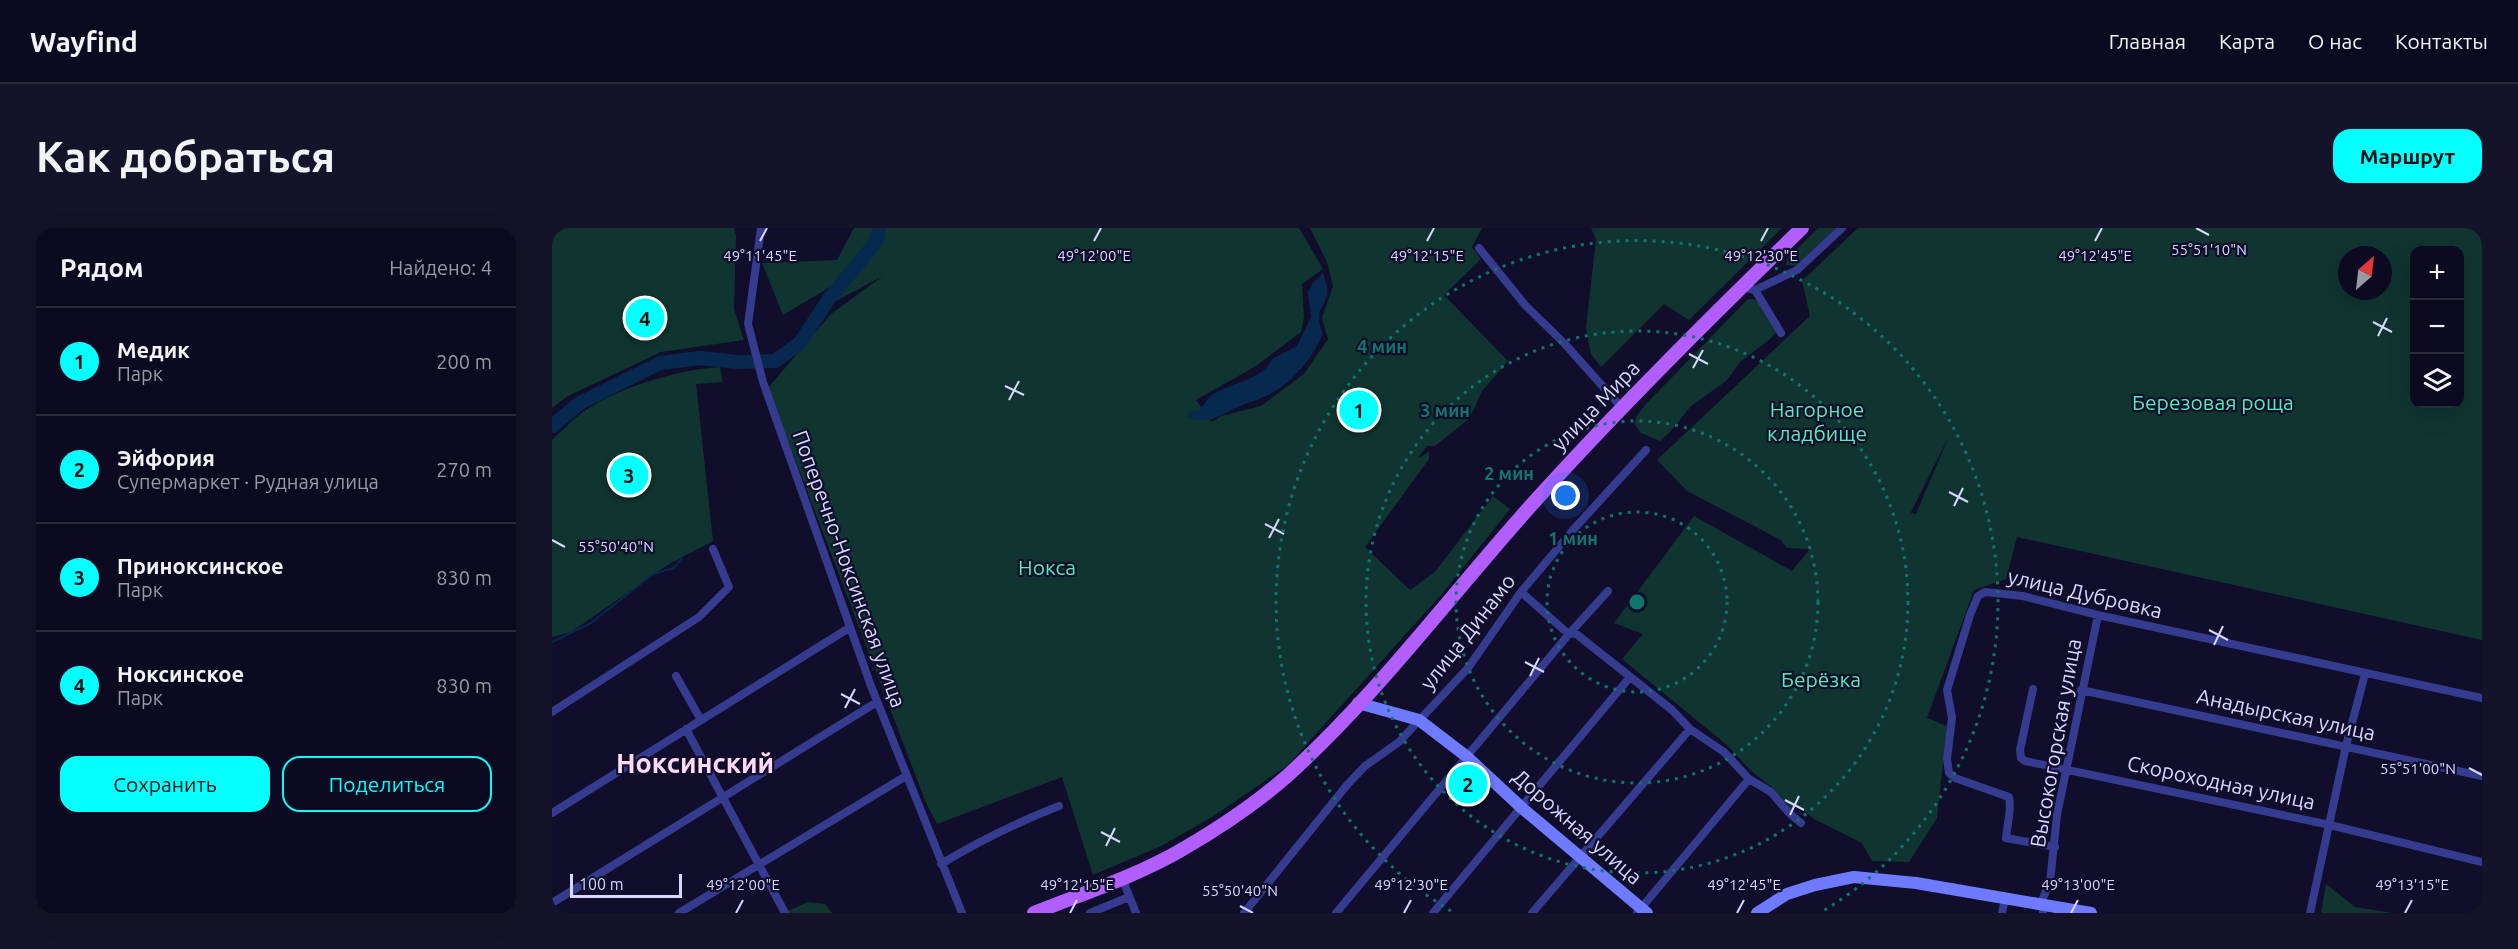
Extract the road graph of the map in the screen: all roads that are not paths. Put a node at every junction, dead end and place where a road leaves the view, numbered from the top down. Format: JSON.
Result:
{"nodes":[{"id":1,"x":761,"y":228,"type":"edge"},
{"id":2,"x":1802,"y":228,"type":"edge"},
{"id":3,"x":1842,"y":228,"type":"edge"},
{"id":4,"x":1479,"y":248,"type":"dead end"},
{"id":5,"x":1741,"y":287,"type":"junction"},
{"id":6,"x":1755,"y":290,"type":"junction"},
{"id":7,"x":1781,"y":333,"type":"dead end"},
{"id":8,"x":1623,"y":409,"type":"junction"},
{"id":9,"x":1646,"y":450,"type":"dead end"},
{"id":10,"x":713,"y":549,"type":"dead end"},
{"id":11,"x":1608,"y":591,"type":"dead end"},
{"id":12,"x":1521,"y":592,"type":"junction"},
{"id":13,"x":2098,"y":615,"type":"junction"},
{"id":14,"x":849,"y":628,"type":"junction"},
{"id":15,"x":1569,"y":634,"type":"junction"},
{"id":16,"x":2365,"y":674,"type":"junction"},
{"id":17,"x":676,"y":676,"type":"dead end"},
{"id":18,"x":1630,"y":677,"type":"junction"},
{"id":19,"x":2033,"y":689,"type":"dead end"},
{"id":20,"x":2081,"y":690,"type":"junction"},
{"id":21,"x":2482,"y":698,"type":"edge"},
{"id":22,"x":877,"y":702,"type":"junction"},
{"id":23,"x":1358,"y":703,"type":"junction"},
{"id":24,"x":552,"y":712,"type":"edge"},
{"id":25,"x":700,"y":720,"type":"junction"},
{"id":26,"x":1419,"y":720,"type":"junction"},
{"id":27,"x":686,"y":729,"type":"junction"},
{"id":28,"x":1690,"y":729,"type":"junction"},
{"id":29,"x":2346,"y":746,"type":"junction"},
{"id":30,"x":1466,"y":756,"type":"junction"},
{"id":31,"x":2068,"y":768,"type":"junction"},
{"id":32,"x":906,"y":776,"type":"junction"},
{"id":33,"x":2482,"y":776,"type":"edge"},
{"id":34,"x":1749,"y":779,"type":"junction"},
{"id":35,"x":723,"y":796,"type":"junction"},
{"id":36,"x":1059,"y":807,"type":"dead end"},
{"id":37,"x":1522,"y":808,"type":"junction"},
{"id":38,"x":552,"y":813,"type":"edge"},
{"id":39,"x":1801,"y":823,"type":"dead end"},
{"id":40,"x":2330,"y":825,"type":"junction"},
{"id":41,"x":2055,"y":847,"type":"junction"},
{"id":42,"x":1581,"y":858,"type":"junction"},
{"id":43,"x":2482,"y":862,"type":"edge"},
{"id":44,"x":941,"y":864,"type":"junction"},
{"id":45,"x":759,"y":866,"type":"junction"},
{"id":46,"x":1122,"y":878,"type":"junction"},
{"id":47,"x":1130,"y":897,"type":"junction"},
{"id":48,"x":2005,"y":899,"type":"junction"},
{"id":49,"x":552,"y":903,"type":"edge"},
{"id":50,"x":2043,"y":909,"type":"edge"},
{"id":51,"x":1641,"y":911,"type":"edge"},
{"id":52,"x":679,"y":913,"type":"edge"},
{"id":53,"x":785,"y":913,"type":"edge"},
{"id":54,"x":962,"y":913,"type":"edge"},
{"id":55,"x":1034,"y":913,"type":"edge"},
{"id":56,"x":1090,"y":913,"type":"edge"},
{"id":57,"x":1136,"y":913,"type":"edge"},
{"id":58,"x":1244,"y":913,"type":"edge"},
{"id":59,"x":1336,"y":913,"type":"edge"},
{"id":60,"x":1433,"y":913,"type":"edge"},
{"id":61,"x":1532,"y":913,"type":"edge"},
{"id":62,"x":1756,"y":913,"type":"edge"},
{"id":63,"x":2002,"y":913,"type":"edge"},
{"id":64,"x":2091,"y":913,"type":"edge"},
{"id":65,"x":2310,"y":913,"type":"edge"}],
"edges":[{"from":1,"to":14,"type":"street","name":"Поперечно-Ноксинская улица"},
{"from":2,"to":5,"type":"main road","name":"улица Мира"},
{"from":3,"to":6,"type":"street"},
{"from":4,"to":8,"type":"street"},
{"from":5,"to":6,"type":"street"},
{"from":5,"to":8,"type":"main road","name":"улица Мира"},
{"from":6,"to":7,"type":"street"},
{"from":8,"to":23,"type":"main road","name":"улица Мира"},
{"from":9,"to":12,"type":"street","name":"улица Динамо"},
{"from":10,"to":24,"type":"street"},
{"from":11,"to":15,"type":"street"},
{"from":12,"to":15,"type":"street"},
{"from":12,"to":26,"type":"street","name":"улица Динамо"},
{"from":13,"to":16,"type":"street","name":"улица Дубровка"},
{"from":13,"to":20,"type":"street","name":"Высокогорская улица"},
{"from":13,"to":41,"type":"street","name":"улица Дубровка"},
{"from":14,"to":22,"type":"street","name":"Поперечно-Ноксинская улица"},
{"from":14,"to":25,"type":"street"},
{"from":15,"to":18,"type":"street"},
{"from":15,"to":30,"type":"street"},
{"from":16,"to":21,"type":"street","name":"улица Дубровка"},
{"from":16,"to":29,"type":"street"},
{"from":17,"to":25,"type":"street"},
{"from":18,"to":28,"type":"street"},
{"from":18,"to":37,"type":"street"},
{"from":19,"to":31,"type":"street","name":"Скороходная улица"},
{"from":20,"to":29,"type":"street","name":"Анадырская улица"},
{"from":20,"to":31,"type":"street","name":"Высокогорская улица"},
{"from":22,"to":32,"type":"street","name":"Поперечно-Ноксинская улица"},
{"from":22,"to":35,"type":"street"},
{"from":23,"to":26,"type":"street","name":"Дорожная улица"},
{"from":23,"to":46,"type":"main road","name":"улица Мира"},
{"from":25,"to":27,"type":"street"},
{"from":26,"to":30,"type":"street","name":"Дорожная улица"},
{"from":26,"to":58,"type":"street","name":"улица Динамо"},
{"from":27,"to":35,"type":"street"},
{"from":27,"to":38,"type":"street"},
{"from":28,"to":34,"type":"street"},
{"from":28,"to":42,"type":"street"},
{"from":29,"to":33,"type":"street","name":"Анадырская улица"},
{"from":29,"to":40,"type":"street"},
{"from":30,"to":37,"type":"street","name":"Дорожная улица"},
{"from":30,"to":59,"type":"street"},
{"from":31,"to":40,"type":"street","name":"Скороходная улица"},
{"from":31,"to":41,"type":"street","name":"Высокогорская улица"},
{"from":32,"to":44,"type":"street","name":"Поперечно-Ноксинская улица"},
{"from":32,"to":45,"type":"street"},
{"from":34,"to":39,"type":"street"},
{"from":34,"to":51,"type":"street"},
{"from":35,"to":45,"type":"street"},
{"from":35,"to":49,"type":"street"},
{"from":36,"to":44,"type":"street"},
{"from":37,"to":42,"type":"street","name":"Дорожная улица"},
{"from":37,"to":60,"type":"street"},
{"from":40,"to":43,"type":"street","name":"Скороходная улица"},
{"from":40,"to":65,"type":"street"},
{"from":41,"to":50,"type":"street","name":"Высокогорская улица"},
{"from":42,"to":51,"type":"street","name":"Дорожная улица"},
{"from":42,"to":61,"type":"street"},
{"from":44,"to":54,"type":"street","name":"Поперечно-Ноксинская улица"},
{"from":45,"to":52,"type":"street"},
{"from":45,"to":53,"type":"street"},
{"from":46,"to":47,"type":"street"},
{"from":46,"to":55,"type":"main road","name":"улица Мира"},
{"from":47,"to":56,"type":"street"},
{"from":47,"to":57,"type":"street"},
{"from":48,"to":50,"type":"street"},
{"from":48,"to":62,"type":"street"},
{"from":48,"to":63,"type":"street"},
{"from":50,"to":64,"type":"street"}]}
